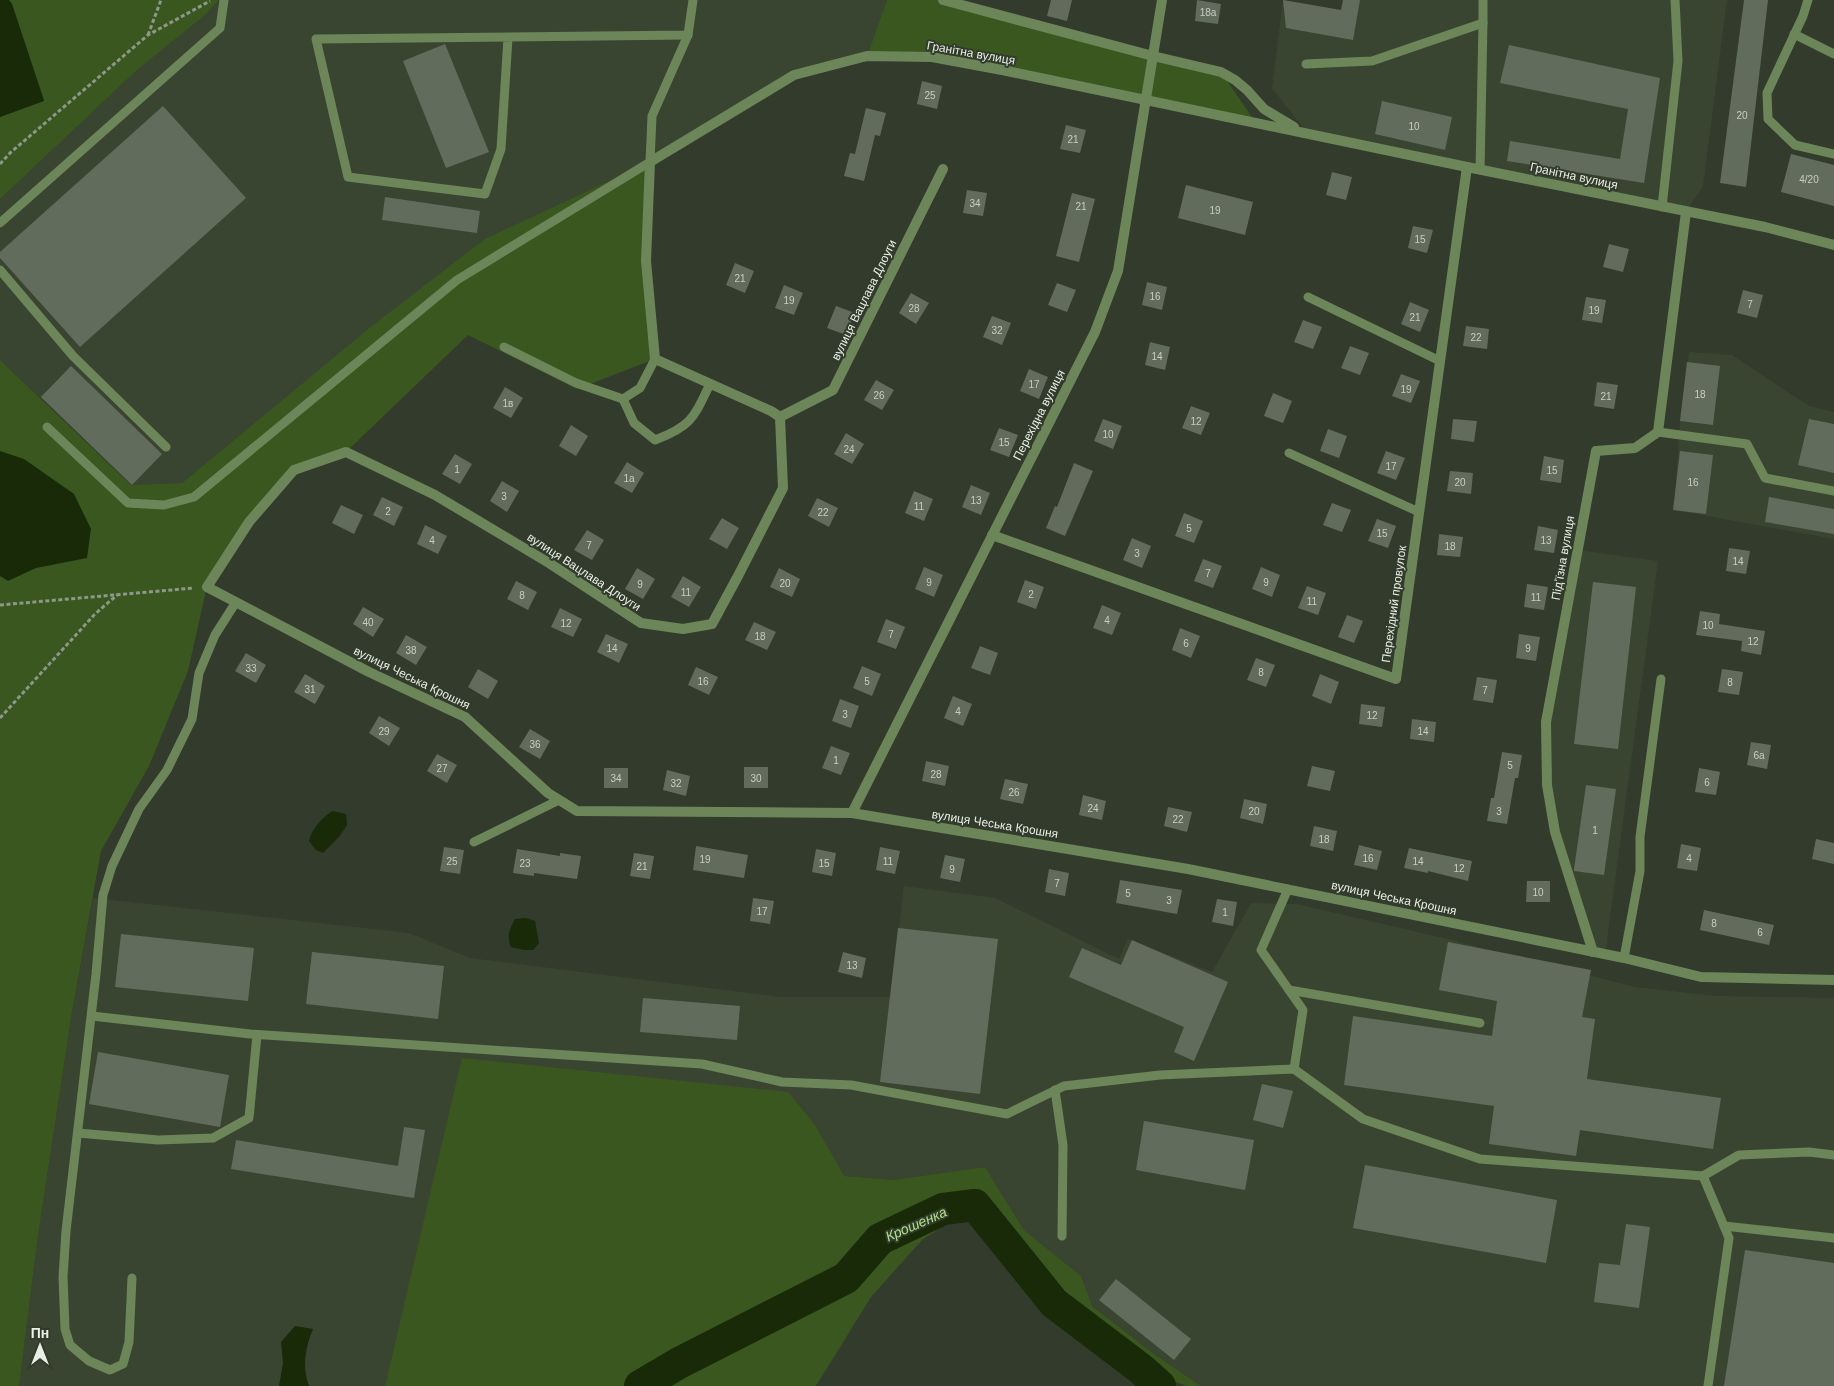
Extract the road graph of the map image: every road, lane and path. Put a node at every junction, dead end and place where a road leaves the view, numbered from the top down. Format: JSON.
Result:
{"nodes":[{"id":1,"x":161,"y":0,"type":"edge"},
{"id":2,"x":212,"y":0,"type":"edge"},
{"id":3,"x":224,"y":0,"type":"edge"},
{"id":4,"x":693,"y":0,"type":"edge"},
{"id":5,"x":943,"y":0,"type":"edge"},
{"id":6,"x":1162,"y":0,"type":"edge"},
{"id":7,"x":1484,"y":0,"type":"edge"},
{"id":8,"x":1675,"y":0,"type":"edge"},
{"id":9,"x":1808,"y":0,"type":"edge"},
{"id":10,"x":1483,"y":23,"type":"junction"},
{"id":11,"x":1794,"y":34,"type":"junction"},
{"id":12,"x":148,"y":35,"type":"junction"},
{"id":13,"x":688,"y":35,"type":"junction"},
{"id":14,"x":508,"y":38,"type":"junction"},
{"id":15,"x":1834,"y":54,"type":"edge"},
{"id":16,"x":1153,"y":56,"type":"junction"},
{"id":17,"x":1306,"y":64,"type":"dead end"},
{"id":18,"x":1145,"y":100,"type":"junction"},
{"id":19,"x":1308,"y":134,"type":"junction"},
{"id":20,"x":1834,"y":154,"type":"edge"},
{"id":21,"x":650,"y":162,"type":"junction"},
{"id":22,"x":0,"y":164,"type":"edge"},
{"id":23,"x":1468,"y":168,"type":"junction"},
{"id":24,"x":943,"y":169,"type":"dead end"},
{"id":25,"x":1480,"y":170,"type":"junction"},
{"id":26,"x":1662,"y":207,"type":"junction"},
{"id":27,"x":1686,"y":212,"type":"junction"},
{"id":28,"x":0,"y":223,"type":"edge"},
{"id":29,"x":1834,"y":245,"type":"edge"},
{"id":30,"x":0,"y":270,"type":"edge"},
{"id":31,"x":1308,"y":297,"type":"dead end"},
{"id":32,"x":504,"y":347,"type":"dead end"},
{"id":33,"x":655,"y":359,"type":"junction"},
{"id":34,"x":1440,"y":361,"type":"junction"},
{"id":35,"x":710,"y":384,"type":"junction"},
{"id":36,"x":623,"y":399,"type":"junction"},
{"id":37,"x":780,"y":417,"type":"junction"},
{"id":38,"x":46,"y":427,"type":"dead end"},
{"id":39,"x":1658,"y":432,"type":"junction"},
{"id":40,"x":166,"y":447,"type":"dead end"},
{"id":41,"x":1289,"y":453,"type":"dead end"},
{"id":42,"x":1834,"y":491,"type":"edge"},
{"id":43,"x":1419,"y":512,"type":"junction"},
{"id":44,"x":992,"y":535,"type":"junction"},
{"id":45,"x":207,"y":586,"type":"junction"},
{"id":46,"x":118,"y":594,"type":"junction"},
{"id":47,"x":236,"y":602,"type":"junction"},
{"id":48,"x":0,"y":605,"type":"edge"},
{"id":49,"x":1661,"y":679,"type":"dead end"},
{"id":50,"x":0,"y":718,"type":"edge"},
{"id":51,"x":559,"y":800,"type":"junction"},
{"id":52,"x":852,"y":813,"type":"junction"},
{"id":53,"x":474,"y":842,"type":"dead end"},
{"id":54,"x":1288,"y":889,"type":"junction"},
{"id":55,"x":1593,"y":952,"type":"junction"},
{"id":56,"x":1624,"y":958,"type":"junction"},
{"id":57,"x":1834,"y":980,"type":"edge"},
{"id":58,"x":1289,"y":990,"type":"junction"},
{"id":59,"x":92,"y":1016,"type":"junction"},
{"id":60,"x":1480,"y":1023,"type":"dead end"},
{"id":61,"x":258,"y":1034,"type":"junction"},
{"id":62,"x":1294,"y":1069,"type":"junction"},
{"id":63,"x":1055,"y":1090,"type":"junction"},
{"id":64,"x":78,"y":1132,"type":"junction"},
{"id":65,"x":1834,"y":1154,"type":"edge"},
{"id":66,"x":1703,"y":1176,"type":"junction"},
{"id":67,"x":1724,"y":1226,"type":"junction"},
{"id":68,"x":1062,"y":1236,"type":"dead end"},
{"id":69,"x":1834,"y":1238,"type":"edge"},
{"id":70,"x":132,"y":1278,"type":"dead end"},
{"id":71,"x":1708,"y":1386,"type":"edge"}],
"edges":[{"from":1,"to":12,"type":"path"},
{"from":2,"to":12,"type":"path"},
{"from":3,"to":28,"type":"lane"},
{"from":4,"to":13,"type":"lane"},
{"from":5,"to":16,"type":"street","name":"Гранітна вулиця"},
{"from":6,"to":16,"type":"street","name":"Перехідна вулиця"},
{"from":7,"to":10,"type":"lane"},
{"from":8,"to":26,"type":"lane"},
{"from":9,"to":11,"type":"lane"},
{"from":10,"to":17,"type":"lane"},
{"from":10,"to":25,"type":"lane"},
{"from":11,"to":15,"type":"lane"},
{"from":11,"to":20,"type":"lane"},
{"from":12,"to":22,"type":"path"},
{"from":13,"to":14,"type":"lane"},
{"from":13,"to":21,"type":"lane"},
{"from":14,"to":14,"type":"lane"},
{"from":16,"to":18,"type":"street","name":"Перехідна вулиця"},
{"from":16,"to":19,"type":"street","name":"Гранітна вулиця"},
{"from":18,"to":19,"type":"street","name":"Гранітна вулиця"},
{"from":18,"to":21,"type":"street","name":"Гранітна вулиця"},
{"from":18,"to":44,"type":"street","name":"Перехідна вулиця"},
{"from":19,"to":23,"type":"street","name":"Гранітна вулиця"},
{"from":21,"to":33,"type":"street"},
{"from":21,"to":38,"type":"lane"},
{"from":23,"to":25,"type":"street","name":"Гранітна вулиця"},
{"from":23,"to":34,"type":"street","name":"Перехідний провулок"},
{"from":24,"to":37,"type":"street","name":"вулиця Вацлава Длоуги"},
{"from":25,"to":26,"type":"street","name":"Гранітна вулиця"},
{"from":26,"to":27,"type":"street","name":"Гранітна вулиця"},
{"from":27,"to":29,"type":"street","name":"Гранітна вулиця"},
{"from":27,"to":39,"type":"street"},
{"from":30,"to":40,"type":"lane"},
{"from":31,"to":34,"type":"lane"},
{"from":32,"to":36,"type":"lane"},
{"from":33,"to":35,"type":"street"},
{"from":33,"to":36,"type":"lane"},
{"from":34,"to":43,"type":"street","name":"Перехідний провулок"},
{"from":35,"to":36,"type":"lane"},
{"from":35,"to":37,"type":"street"},
{"from":37,"to":45,"type":"street","name":"вулиця Вацлава Длоуги"},
{"from":39,"to":42,"type":"lane"},
{"from":39,"to":55,"type":"street","name":"Підʼїзна вулиця"},
{"from":41,"to":43,"type":"lane"},
{"from":43,"to":44,"type":"street","name":"Перехідний провулок"},
{"from":44,"to":52,"type":"street","name":"Перехідна вулиця"},
{"from":45,"to":46,"type":"path"},
{"from":45,"to":47,"type":"street","name":"вулиця Чеська Крошня"},
{"from":46,"to":48,"type":"path"},
{"from":46,"to":50,"type":"path"},
{"from":47,"to":51,"type":"street","name":"вулиця Чеська Крошня"},
{"from":47,"to":59,"type":"lane"},
{"from":49,"to":56,"type":"lane"},
{"from":51,"to":52,"type":"street","name":"вулиця Чеська Крошня"},
{"from":51,"to":53,"type":"lane"},
{"from":52,"to":54,"type":"street","name":"вулиця Чеська Крошня"},
{"from":54,"to":55,"type":"street","name":"вулиця Чеська Крошня"},
{"from":54,"to":58,"type":"lane"},
{"from":55,"to":56,"type":"street","name":"вулиця Чеська Крошня"},
{"from":56,"to":57,"type":"street","name":"вулиця Чеська Крошня"},
{"from":58,"to":60,"type":"lane"},
{"from":58,"to":62,"type":"lane"},
{"from":59,"to":61,"type":"lane"},
{"from":59,"to":64,"type":"lane"},
{"from":61,"to":63,"type":"lane"},
{"from":61,"to":64,"type":"lane"},
{"from":62,"to":63,"type":"lane"},
{"from":62,"to":66,"type":"lane"},
{"from":63,"to":68,"type":"lane"},
{"from":64,"to":70,"type":"lane"},
{"from":65,"to":66,"type":"lane"},
{"from":66,"to":67,"type":"lane"},
{"from":67,"to":69,"type":"lane"},
{"from":67,"to":71,"type":"lane"}]}
